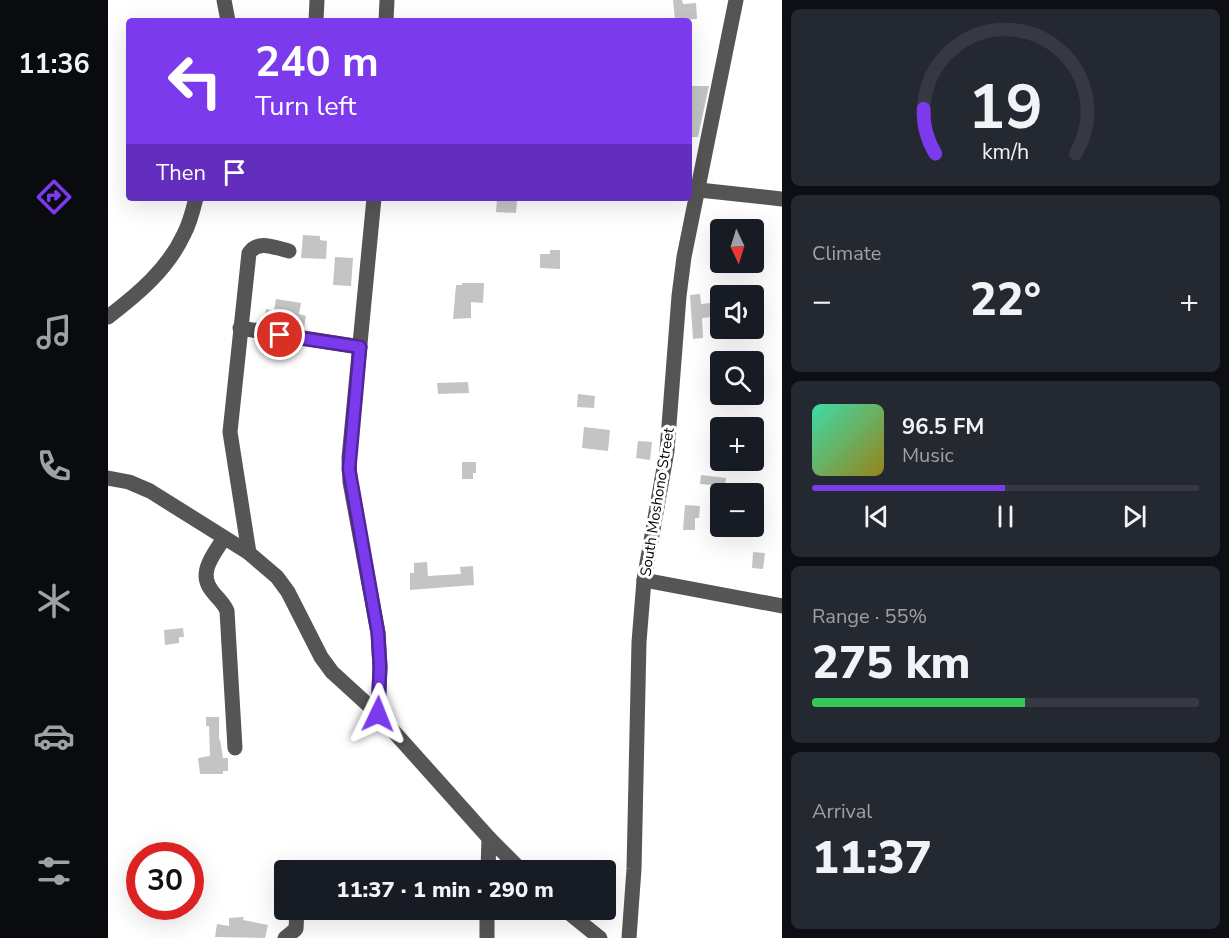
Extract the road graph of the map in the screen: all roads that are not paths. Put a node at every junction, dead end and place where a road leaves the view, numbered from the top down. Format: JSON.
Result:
{"nodes":[{"id":1,"x":224,"y":0,"type":"edge"},
{"id":2,"x":316,"y":0,"type":"edge"},
{"id":3,"x":387,"y":0,"type":"edge"},
{"id":4,"x":736,"y":0,"type":"edge"},
{"id":5,"x":227,"y":18,"type":"edge"},
{"id":6,"x":316,"y":18,"type":"edge"},
{"id":7,"x":386,"y":18,"type":"edge"},
{"id":8,"x":694,"y":189,"type":"edge"},
{"id":9,"x":782,"y":199,"type":"edge"},
{"id":10,"x":195,"y":201,"type":"edge"},
{"id":11,"x":374,"y":201,"type":"edge"},
{"id":12,"x":289,"y":251,"type":"dead end"},
{"id":13,"x":108,"y":317,"type":"edge"},
{"id":14,"x":240,"y":328,"type":"junction"},
{"id":15,"x":360,"y":347,"type":"junction"},
{"id":16,"x":108,"y":478,"type":"edge"},
{"id":17,"x":224,"y":538,"type":"junction"},
{"id":18,"x":249,"y":553,"type":"junction"},
{"id":19,"x":644,"y":580,"type":"junction"},
{"id":20,"x":782,"y":606,"type":"edge"},
{"id":21,"x":378,"y":714,"type":"junction"},
{"id":22,"x":235,"y":748,"type":"dead end"},
{"id":23,"x":489,"y":838,"type":"junction"},
{"id":24,"x":488,"y":860,"type":"edge"},
{"id":25,"x":511,"y":860,"type":"edge"},
{"id":26,"x":296,"y":920,"type":"edge"},
{"id":27,"x":487,"y":920,"type":"edge"},
{"id":28,"x":578,"y":920,"type":"edge"},
{"id":29,"x":285,"y":938,"type":"edge"},
{"id":30,"x":487,"y":938,"type":"edge"},
{"id":31,"x":600,"y":938,"type":"edge"},
{"id":32,"x":628,"y":938,"type":"edge"}],
"edges":[{"from":1,"to":5,"type":"street"},
{"from":2,"to":6,"type":"street"},
{"from":3,"to":7,"type":"street"},
{"from":4,"to":8,"type":"street","name":"South Moshono Street"},
{"from":8,"to":9,"type":"street"},
{"from":8,"to":19,"type":"street","name":"South Moshono Street"},
{"from":10,"to":13,"type":"street"},
{"from":11,"to":15,"type":"street"},
{"from":12,"to":14,"type":"street"},
{"from":14,"to":15,"type":"street"},
{"from":14,"to":18,"type":"street"},
{"from":15,"to":21,"type":"street"},
{"from":16,"to":17,"type":"street"},
{"from":17,"to":18,"type":"street"},
{"from":17,"to":22,"type":"street"},
{"from":18,"to":21,"type":"street"},
{"from":19,"to":20,"type":"street"},
{"from":19,"to":32,"type":"street","name":"South Moshono Street"},
{"from":21,"to":23,"type":"street"},
{"from":23,"to":24,"type":"street"},
{"from":23,"to":25,"type":"street"},
{"from":26,"to":29,"type":"street"},
{"from":27,"to":30,"type":"street"},
{"from":28,"to":31,"type":"street"}]}
